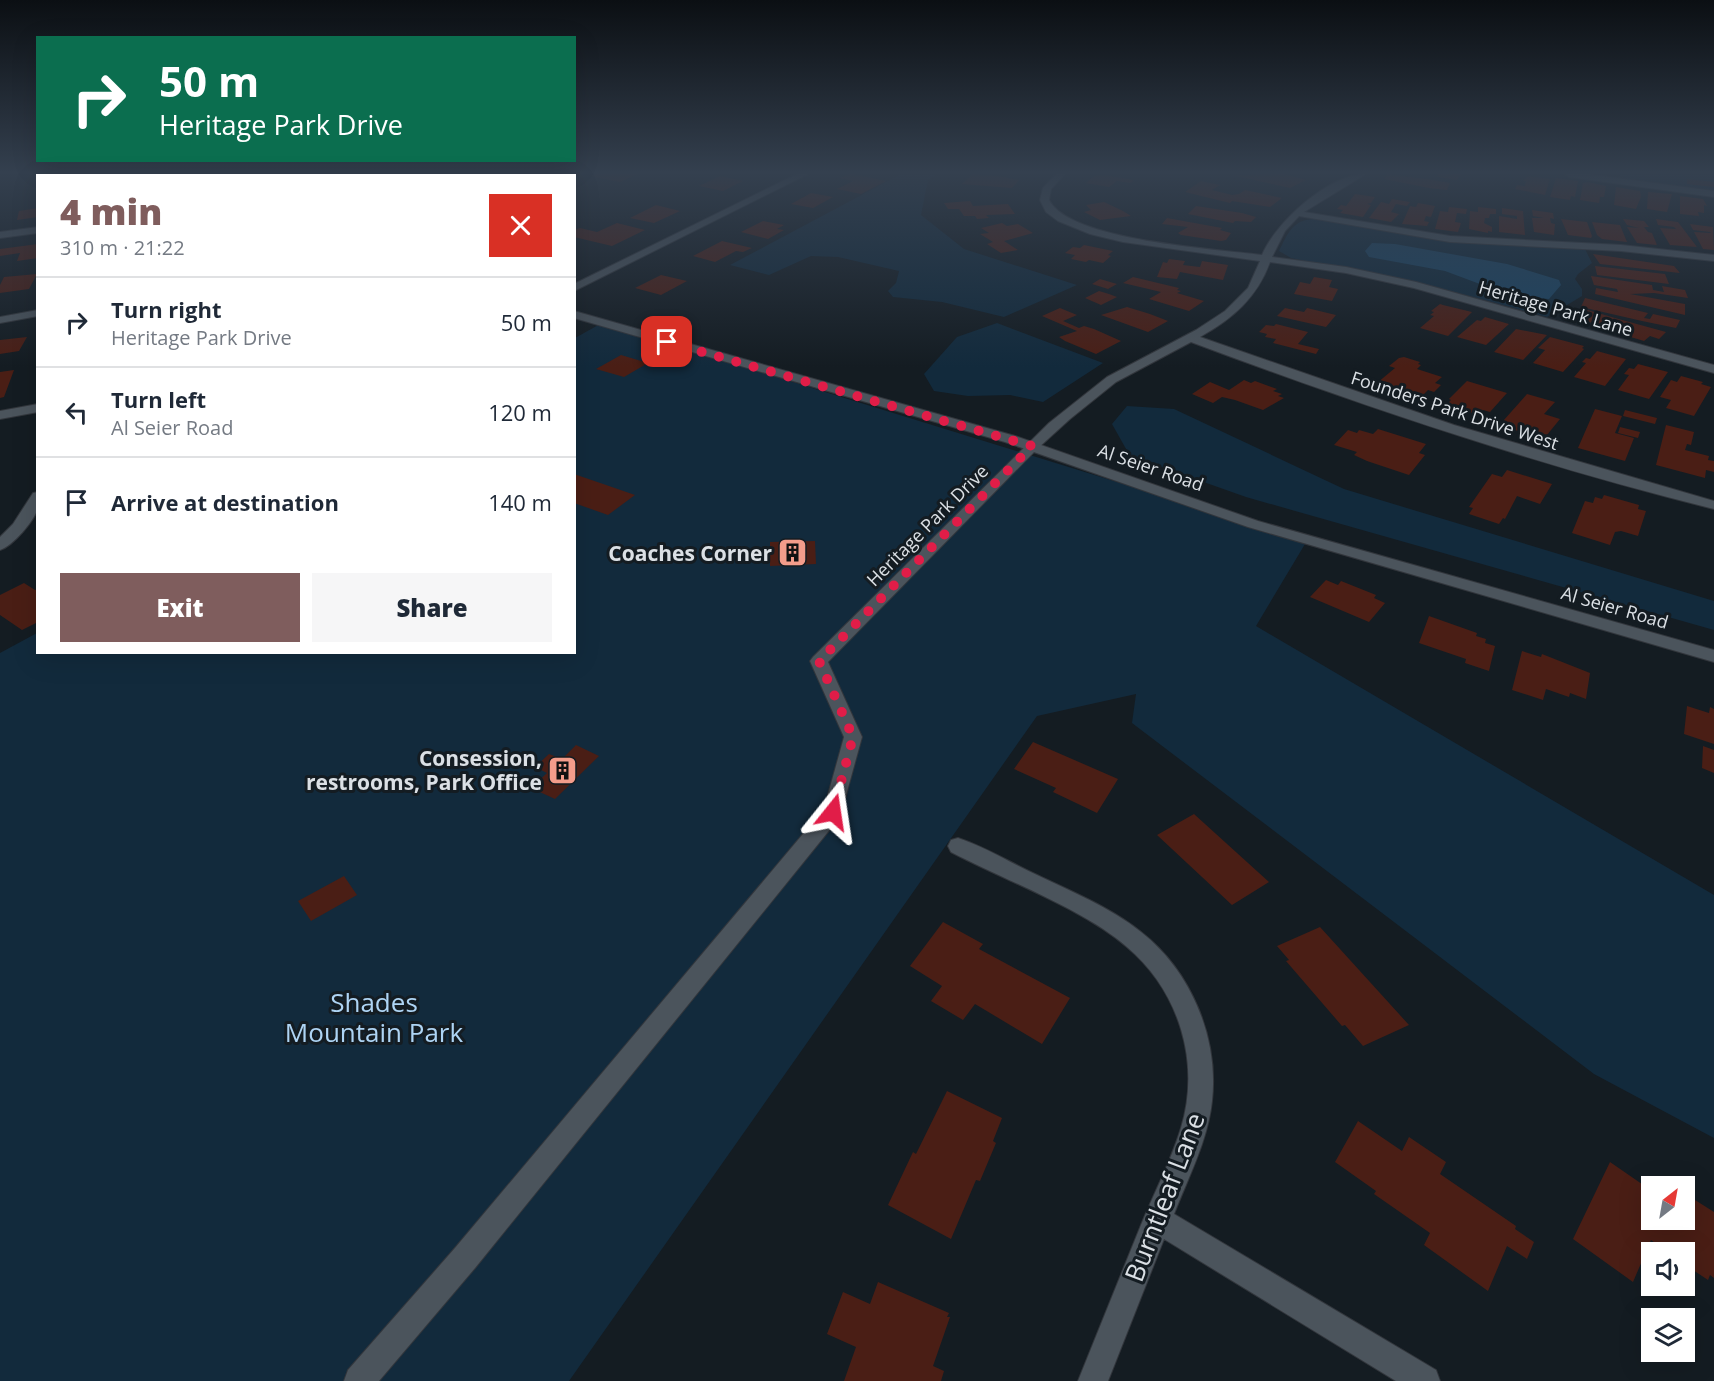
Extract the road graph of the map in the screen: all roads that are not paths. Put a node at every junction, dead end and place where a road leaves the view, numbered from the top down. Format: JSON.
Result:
{"nodes":[{"id":1,"x":674,"y":238,"type":"edge"},
{"id":2,"x":1121,"y":238,"type":"edge"},
{"id":3,"x":1276,"y":238,"type":"edge"},
{"id":4,"x":1447,"y":238,"type":"edge"},
{"id":5,"x":1266,"y":258,"type":"junction"},
{"id":6,"x":1714,"y":258,"type":"edge"},
{"id":7,"x":576,"y":287,"type":"edge"},
{"id":8,"x":36,"y":313,"type":"edge"},
{"id":9,"x":576,"y":316,"type":"edge"},
{"id":10,"x":0,"y":320,"type":"edge"},
{"id":11,"x":1189,"y":337,"type":"junction"},
{"id":12,"x":1714,"y":369,"type":"edge"},
{"id":13,"x":36,"y":408,"type":"edge"},
{"id":14,"x":0,"y":415,"type":"edge"},
{"id":15,"x":1032,"y":446,"type":"junction"},
{"id":16,"x":36,"y":499,"type":"edge"},
{"id":17,"x":1714,"y":505,"type":"edge"},
{"id":18,"x":36,"y":526,"type":"edge"},
{"id":19,"x":19,"y":527,"type":"junction"},
{"id":20,"x":0,"y":545,"type":"edge"},
{"id":21,"x":1714,"y":656,"type":"edge"},
{"id":22,"x":958,"y":846,"type":"dead end"},
{"id":23,"x":1158,"y":1220,"type":"junction"},
{"id":24,"x":359,"y":1381,"type":"edge"},
{"id":25,"x":1093,"y":1381,"type":"edge"},
{"id":26,"x":1425,"y":1381,"type":"edge"}],
"edges":[{"from":1,"to":7,"type":"street"},
{"from":2,"to":5,"type":"street","name":"Heritage Park Lane"},
{"from":3,"to":5,"type":"street","name":"Heritage Park Drive"},
{"from":4,"to":6,"type":"street"},
{"from":5,"to":11,"type":"street","name":"Heritage Park Drive"},
{"from":5,"to":12,"type":"street","name":"Heritage Park Lane"},
{"from":8,"to":10,"type":"street"},
{"from":9,"to":15,"type":"street","name":"Al Seier Road"},
{"from":11,"to":15,"type":"street","name":"Heritage Park Drive"},
{"from":11,"to":17,"type":"street","name":"Founders Park Drive West"},
{"from":13,"to":14,"type":"street"},
{"from":15,"to":21,"type":"street","name":"Al Seier Road"},
{"from":15,"to":24,"type":"street","name":"Heritage Park Drive"},
{"from":16,"to":19,"type":"street"},
{"from":18,"to":19,"type":"street"},
{"from":19,"to":20,"type":"street"},
{"from":22,"to":23,"type":"street","name":"Burntleaf Lane"},
{"from":23,"to":25,"type":"street","name":"Burntleaf Lane"},
{"from":23,"to":26,"type":"street"}]}
